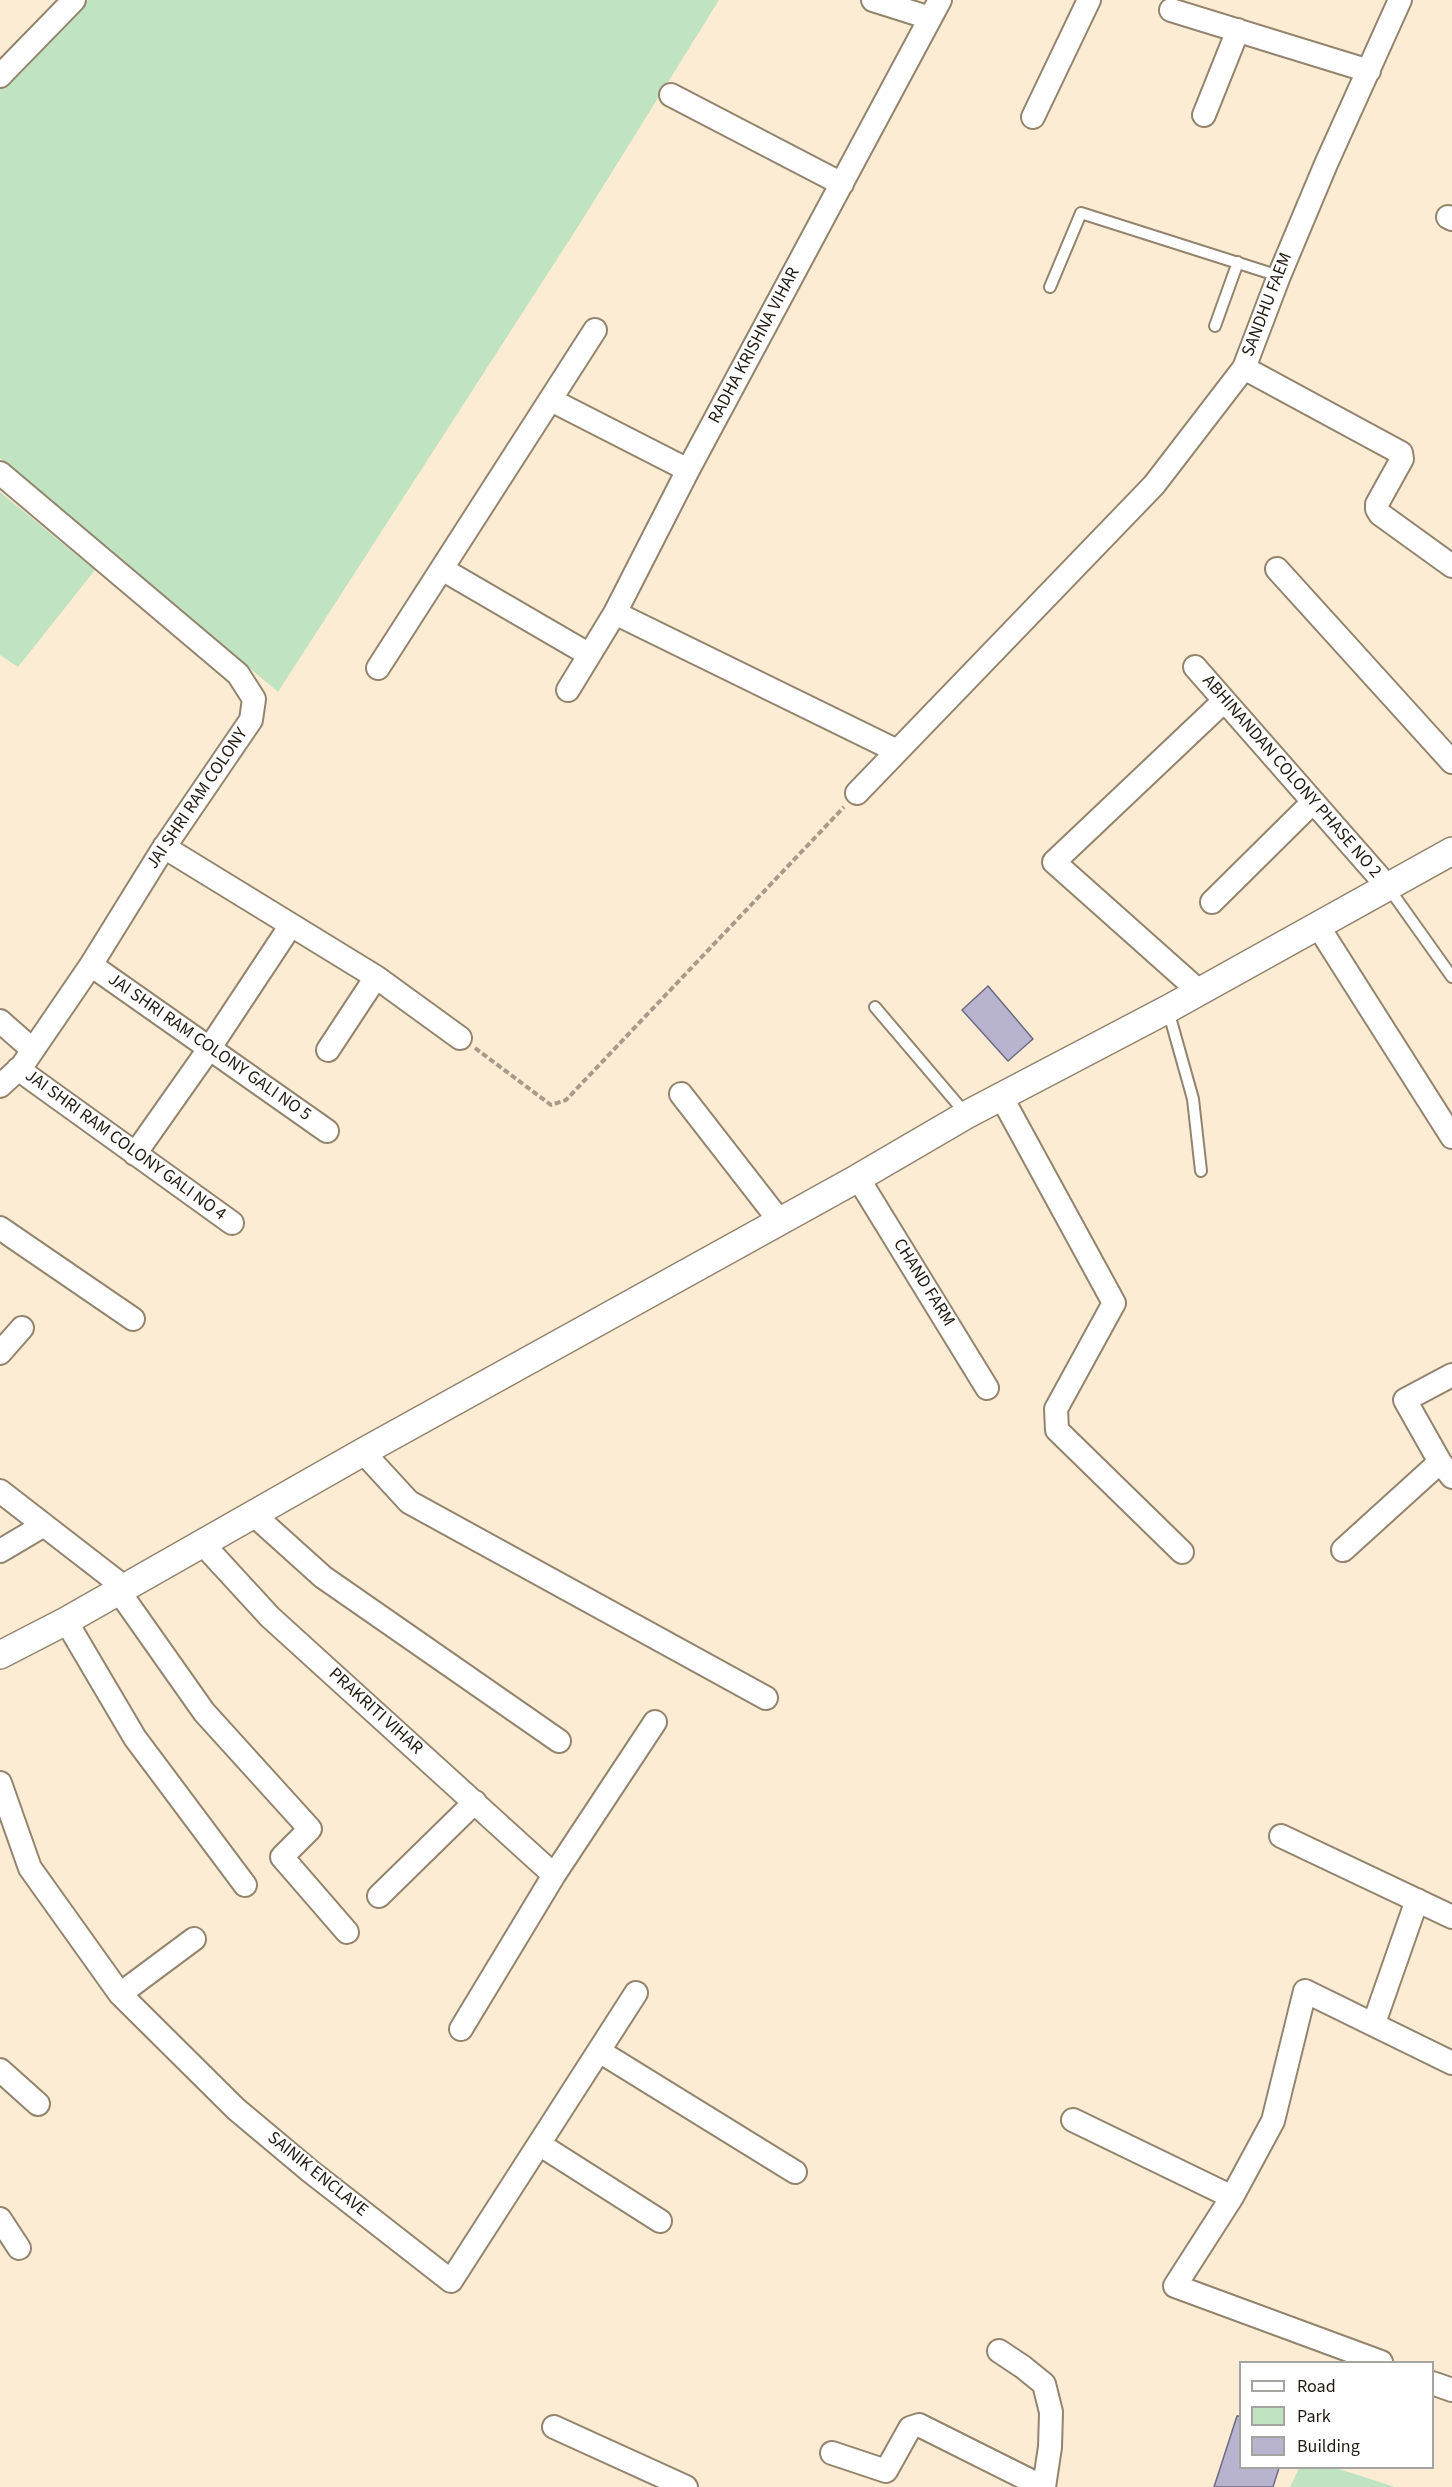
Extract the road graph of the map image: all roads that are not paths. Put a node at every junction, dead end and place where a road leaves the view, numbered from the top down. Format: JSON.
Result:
{"nodes":[{"id":1,"x":74,"y":0,"type":"edge"},
{"id":2,"x":873,"y":0,"type":"edge"},
{"id":3,"x":1089,"y":0,"type":"edge"},
{"id":4,"x":1400,"y":0,"type":"edge"},
{"id":5,"x":935,"y":9,"type":"edge"},
{"id":6,"x":1171,"y":10,"type":"dead end"},
{"id":7,"x":1238,"y":30,"type":"junction"},
{"id":8,"x":1369,"y":71,"type":"junction"},
{"id":9,"x":0,"y":76,"type":"edge"},
{"id":10,"x":671,"y":95,"type":"dead end"},
{"id":11,"x":1204,"y":114,"type":"dead end"},
{"id":12,"x":1033,"y":117,"type":"dead end"},
{"id":13,"x":842,"y":184,"type":"junction"},
{"id":14,"x":1238,"y":262,"type":"junction"},
{"id":15,"x":1279,"y":276,"type":"junction"},
{"id":16,"x":1050,"y":287,"type":"dead end"},
{"id":17,"x":1215,"y":326,"type":"dead end"},
{"id":18,"x":595,"y":330,"type":"dead end"},
{"id":19,"x":1244,"y":368,"type":"junction"},
{"id":20,"x":551,"y":400,"type":"junction"},
{"id":21,"x":688,"y":470,"type":"junction"},
{"id":22,"x":0,"y":472,"type":"edge"},
{"id":23,"x":1452,"y":566,"type":"edge"},
{"id":24,"x":442,"y":568,"type":"junction"},
{"id":25,"x":1277,"y":569,"type":"dead end"},
{"id":26,"x":615,"y":613,"type":"junction"},
{"id":27,"x":588,"y":654,"type":"junction"},
{"id":28,"x":1195,"y":667,"type":"dead end"},
{"id":29,"x":378,"y":668,"type":"dead end"},
{"id":30,"x":568,"y":690,"type":"dead end"},
{"id":31,"x":1224,"y":701,"type":"junction"},
{"id":32,"x":897,"y":752,"type":"junction"},
{"id":33,"x":1452,"y":762,"type":"edge"},
{"id":34,"x":857,"y":793,"type":"road end"},
{"id":35,"x":1313,"y":801,"type":"junction"},
{"id":36,"x":164,"y":848,"type":"junction"},
{"id":37,"x":1452,"y":851,"type":"edge"},
{"id":38,"x":1388,"y":887,"type":"junction"},
{"id":39,"x":1212,"y":902,"type":"dead end"},
{"id":40,"x":291,"y":925,"type":"junction"},
{"id":41,"x":1318,"y":926,"type":"junction"},
{"id":42,"x":91,"y":965,"type":"junction"},
{"id":43,"x":376,"y":976,"type":"junction"},
{"id":44,"x":1452,"y":977,"type":"edge"},
{"id":45,"x":1200,"y":992,"type":"junction"},
{"id":46,"x":875,"y":1007,"type":"dead end"},
{"id":47,"x":1168,"y":1009,"type":"junction"},
{"id":48,"x":0,"y":1020,"type":"edge"},
{"id":49,"x":466,"y":1042,"type":"road end"},
{"id":50,"x":210,"y":1049,"type":"junction"},
{"id":51,"x":33,"y":1050,"type":"junction"},
{"id":52,"x":328,"y":1050,"type":"dead end"},
{"id":53,"x":18,"y":1069,"type":"junction"},
{"id":54,"x":0,"y":1086,"type":"edge"},
{"id":55,"x":681,"y":1094,"type":"dead end"},
{"id":56,"x":1002,"y":1096,"type":"junction"},
{"id":57,"x":966,"y":1114,"type":"junction"},
{"id":58,"x":327,"y":1131,"type":"dead end"},
{"id":59,"x":1452,"y":1137,"type":"edge"},
{"id":60,"x":135,"y":1154,"type":"junction"},
{"id":61,"x":1201,"y":1171,"type":"dead end"},
{"id":62,"x":858,"y":1178,"type":"junction"},
{"id":63,"x":779,"y":1220,"type":"junction"},
{"id":64,"x":232,"y":1223,"type":"dead end"},
{"id":65,"x":0,"y":1228,"type":"edge"},
{"id":66,"x":133,"y":1319,"type":"dead end"},
{"id":67,"x":22,"y":1328,"type":"dead end"},
{"id":68,"x":0,"y":1353,"type":"edge"},
{"id":69,"x":1452,"y":1375,"type":"edge"},
{"id":70,"x":987,"y":1388,"type":"dead end"},
{"id":71,"x":363,"y":1452,"type":"junction"},
{"id":72,"x":1446,"y":1469,"type":"edge"},
{"id":73,"x":0,"y":1491,"type":"edge"},
{"id":74,"x":253,"y":1514,"type":"junction"},
{"id":75,"x":44,"y":1525,"type":"junction"},
{"id":76,"x":202,"y":1543,"type":"junction"},
{"id":77,"x":0,"y":1551,"type":"edge"},
{"id":78,"x":1343,"y":1551,"type":"dead end"},
{"id":79,"x":1182,"y":1552,"type":"dead end"},
{"id":80,"x":121,"y":1588,"type":"junction"},
{"id":81,"x":66,"y":1621,"type":"junction"},
{"id":82,"x":0,"y":1655,"type":"edge"},
{"id":83,"x":766,"y":1698,"type":"dead end"},
{"id":84,"x":654,"y":1722,"type":"dead end"},
{"id":85,"x":560,"y":1741,"type":"dead end"},
{"id":86,"x":0,"y":1782,"type":"edge"},
{"id":87,"x":475,"y":1802,"type":"junction"},
{"id":88,"x":1281,"y":1836,"type":"dead end"},
{"id":89,"x":554,"y":1875,"type":"junction"},
{"id":90,"x":245,"y":1885,"type":"dead end"},
{"id":91,"x":379,"y":1896,"type":"dead end"},
{"id":92,"x":1417,"y":1900,"type":"junction"},
{"id":93,"x":1452,"y":1917,"type":"edge"},
{"id":94,"x":347,"y":1932,"type":"dead end"},
{"id":95,"x":194,"y":1940,"type":"dead end"},
{"id":96,"x":636,"y":1993,"type":"dead end"},
{"id":97,"x":120,"y":1994,"type":"junction"},
{"id":98,"x":1374,"y":2023,"type":"junction"},
{"id":99,"x":461,"y":2029,"type":"dead end"},
{"id":100,"x":599,"y":2051,"type":"junction"},
{"id":101,"x":1452,"y":2063,"type":"edge"},
{"id":102,"x":0,"y":2070,"type":"edge"},
{"id":103,"x":38,"y":2104,"type":"dead end"},
{"id":104,"x":1073,"y":2120,"type":"dead end"},
{"id":105,"x":539,"y":2145,"type":"junction"},
{"id":106,"x":795,"y":2172,"type":"dead end"},
{"id":107,"x":1232,"y":2197,"type":"junction"},
{"id":108,"x":0,"y":2219,"type":"edge"},
{"id":109,"x":660,"y":2222,"type":"dead end"},
{"id":110,"x":19,"y":2248,"type":"dead end"},
{"id":111,"x":999,"y":2351,"type":"dead end"},
{"id":112,"x":1378,"y":2361,"type":"edge"},
{"id":113,"x":1434,"y":2384,"type":"edge"},
{"id":114,"x":1452,"y":2390,"type":"edge"},
{"id":115,"x":554,"y":2427,"type":"dead end"},
{"id":116,"x":832,"y":2453,"type":"dead end"},
{"id":117,"x":686,"y":2487,"type":"edge"},
{"id":118,"x":1043,"y":2487,"type":"edge"}],
"edges":[{"from":1,"to":9,"type":"street"},
{"from":2,"to":5,"type":"street"},
{"from":3,"to":12,"type":"street"},
{"from":4,"to":8,"type":"street","name":"SANDHU FAEM"},
{"from":5,"to":13,"type":"street","name":"RADHA KRISHNA VIHAR"},
{"from":6,"to":7,"type":"street"},
{"from":7,"to":8,"type":"street"},
{"from":7,"to":11,"type":"street"},
{"from":8,"to":15,"type":"street","name":"SANDHU FAEM"},
{"from":10,"to":13,"type":"street"},
{"from":13,"to":21,"type":"street","name":"RADHA KRISHNA VIHAR"},
{"from":14,"to":15,"type":"lane"},
{"from":14,"to":16,"type":"lane"},
{"from":14,"to":17,"type":"lane"},
{"from":15,"to":19,"type":"street","name":"SANDHU FAEM"},
{"from":18,"to":20,"type":"street"},
{"from":19,"to":23,"type":"street","name":"SANDHU FAEM"},
{"from":19,"to":32,"type":"street"},
{"from":20,"to":21,"type":"street"},
{"from":20,"to":24,"type":"street"},
{"from":21,"to":26,"type":"street","name":"RADHA KRISHNA VIHAR"},
{"from":22,"to":36,"type":"street","name":"JAI SHRI RAM COLONY"},
{"from":24,"to":27,"type":"street"},
{"from":24,"to":29,"type":"street"},
{"from":25,"to":33,"type":"street"},
{"from":26,"to":27,"type":"street","name":"RADHA KRISHNA VIHAR"},
{"from":26,"to":32,"type":"street"},
{"from":27,"to":30,"type":"street","name":"RADHA KRISHNA VIHAR"},
{"from":28,"to":31,"type":"street","name":"ABHINANDAN COLONY PHASE NO 2"},
{"from":31,"to":35,"type":"street","name":"ABHINANDAN COLONY PHASE NO 2"},
{"from":31,"to":45,"type":"street"},
{"from":32,"to":34,"type":"street"},
{"from":35,"to":38,"type":"street","name":"ABHINANDAN COLONY PHASE NO 2"},
{"from":35,"to":39,"type":"street"},
{"from":36,"to":40,"type":"street"},
{"from":36,"to":42,"type":"street","name":"JAI SHRI RAM COLONY"},
{"from":37,"to":38,"type":"street"},
{"from":38,"to":41,"type":"street"},
{"from":38,"to":44,"type":"lane"},
{"from":40,"to":43,"type":"street"},
{"from":40,"to":50,"type":"street"},
{"from":41,"to":45,"type":"street"},
{"from":41,"to":59,"type":"street"},
{"from":42,"to":50,"type":"street","name":"JAI SHRI RAM COLONY GALI NO 5"},
{"from":42,"to":51,"type":"street","name":"JAI SHRI RAM COLONY"},
{"from":43,"to":49,"type":"street"},
{"from":43,"to":52,"type":"street"},
{"from":45,"to":47,"type":"street"},
{"from":46,"to":57,"type":"lane"},
{"from":47,"to":56,"type":"street"},
{"from":47,"to":61,"type":"lane"},
{"from":48,"to":51,"type":"street"},
{"from":50,"to":58,"type":"street","name":"JAI SHRI RAM COLONY GALI NO 5"},
{"from":50,"to":60,"type":"street"},
{"from":51,"to":53,"type":"street","name":"JAI SHRI RAM COLONY"},
{"from":53,"to":54,"type":"street","name":"JAI SHRI RAM COLONY"},
{"from":53,"to":60,"type":"street","name":"JAI SHRI RAM COLONY GALI NO 4"},
{"from":55,"to":63,"type":"street"},
{"from":56,"to":57,"type":"street"},
{"from":56,"to":79,"type":"street"},
{"from":57,"to":62,"type":"street"},
{"from":60,"to":64,"type":"street","name":"JAI SHRI RAM COLONY GALI NO 4"},
{"from":62,"to":63,"type":"street"},
{"from":62,"to":70,"type":"street","name":"CHAND FARM"},
{"from":63,"to":71,"type":"street"},
{"from":65,"to":66,"type":"street"},
{"from":67,"to":68,"type":"street"},
{"from":69,"to":72,"type":"street"},
{"from":71,"to":74,"type":"street"},
{"from":71,"to":83,"type":"street"},
{"from":72,"to":78,"type":"street"},
{"from":73,"to":75,"type":"street"},
{"from":74,"to":76,"type":"street"},
{"from":74,"to":85,"type":"street"},
{"from":75,"to":77,"type":"street"},
{"from":75,"to":80,"type":"street"},
{"from":76,"to":80,"type":"street"},
{"from":76,"to":87,"type":"street","name":"PRAKRITI VIHAR"},
{"from":80,"to":81,"type":"street"},
{"from":80,"to":94,"type":"street"},
{"from":81,"to":82,"type":"street"},
{"from":81,"to":90,"type":"street"},
{"from":84,"to":89,"type":"street"},
{"from":86,"to":97,"type":"street","name":"SAINIK ENCLAVE"},
{"from":87,"to":89,"type":"street","name":"PRAKRITI VIHAR"},
{"from":87,"to":91,"type":"street"},
{"from":88,"to":92,"type":"street"},
{"from":89,"to":99,"type":"street"},
{"from":92,"to":93,"type":"street"},
{"from":92,"to":98,"type":"street"},
{"from":95,"to":97,"type":"street"},
{"from":96,"to":100,"type":"street","name":"SAINIK ENCLAVE"},
{"from":97,"to":105,"type":"street","name":"SAINIK ENCLAVE"},
{"from":98,"to":101,"type":"street"},
{"from":98,"to":107,"type":"street"},
{"from":100,"to":105,"type":"street","name":"SAINIK ENCLAVE"},
{"from":100,"to":106,"type":"street"},
{"from":102,"to":103,"type":"street"},
{"from":104,"to":107,"type":"street"},
{"from":105,"to":109,"type":"street"},
{"from":107,"to":112,"type":"street"},
{"from":108,"to":110,"type":"street"},
{"from":111,"to":118,"type":"street"},
{"from":113,"to":114,"type":"street"},
{"from":115,"to":117,"type":"street"},
{"from":116,"to":118,"type":"street"}]}
